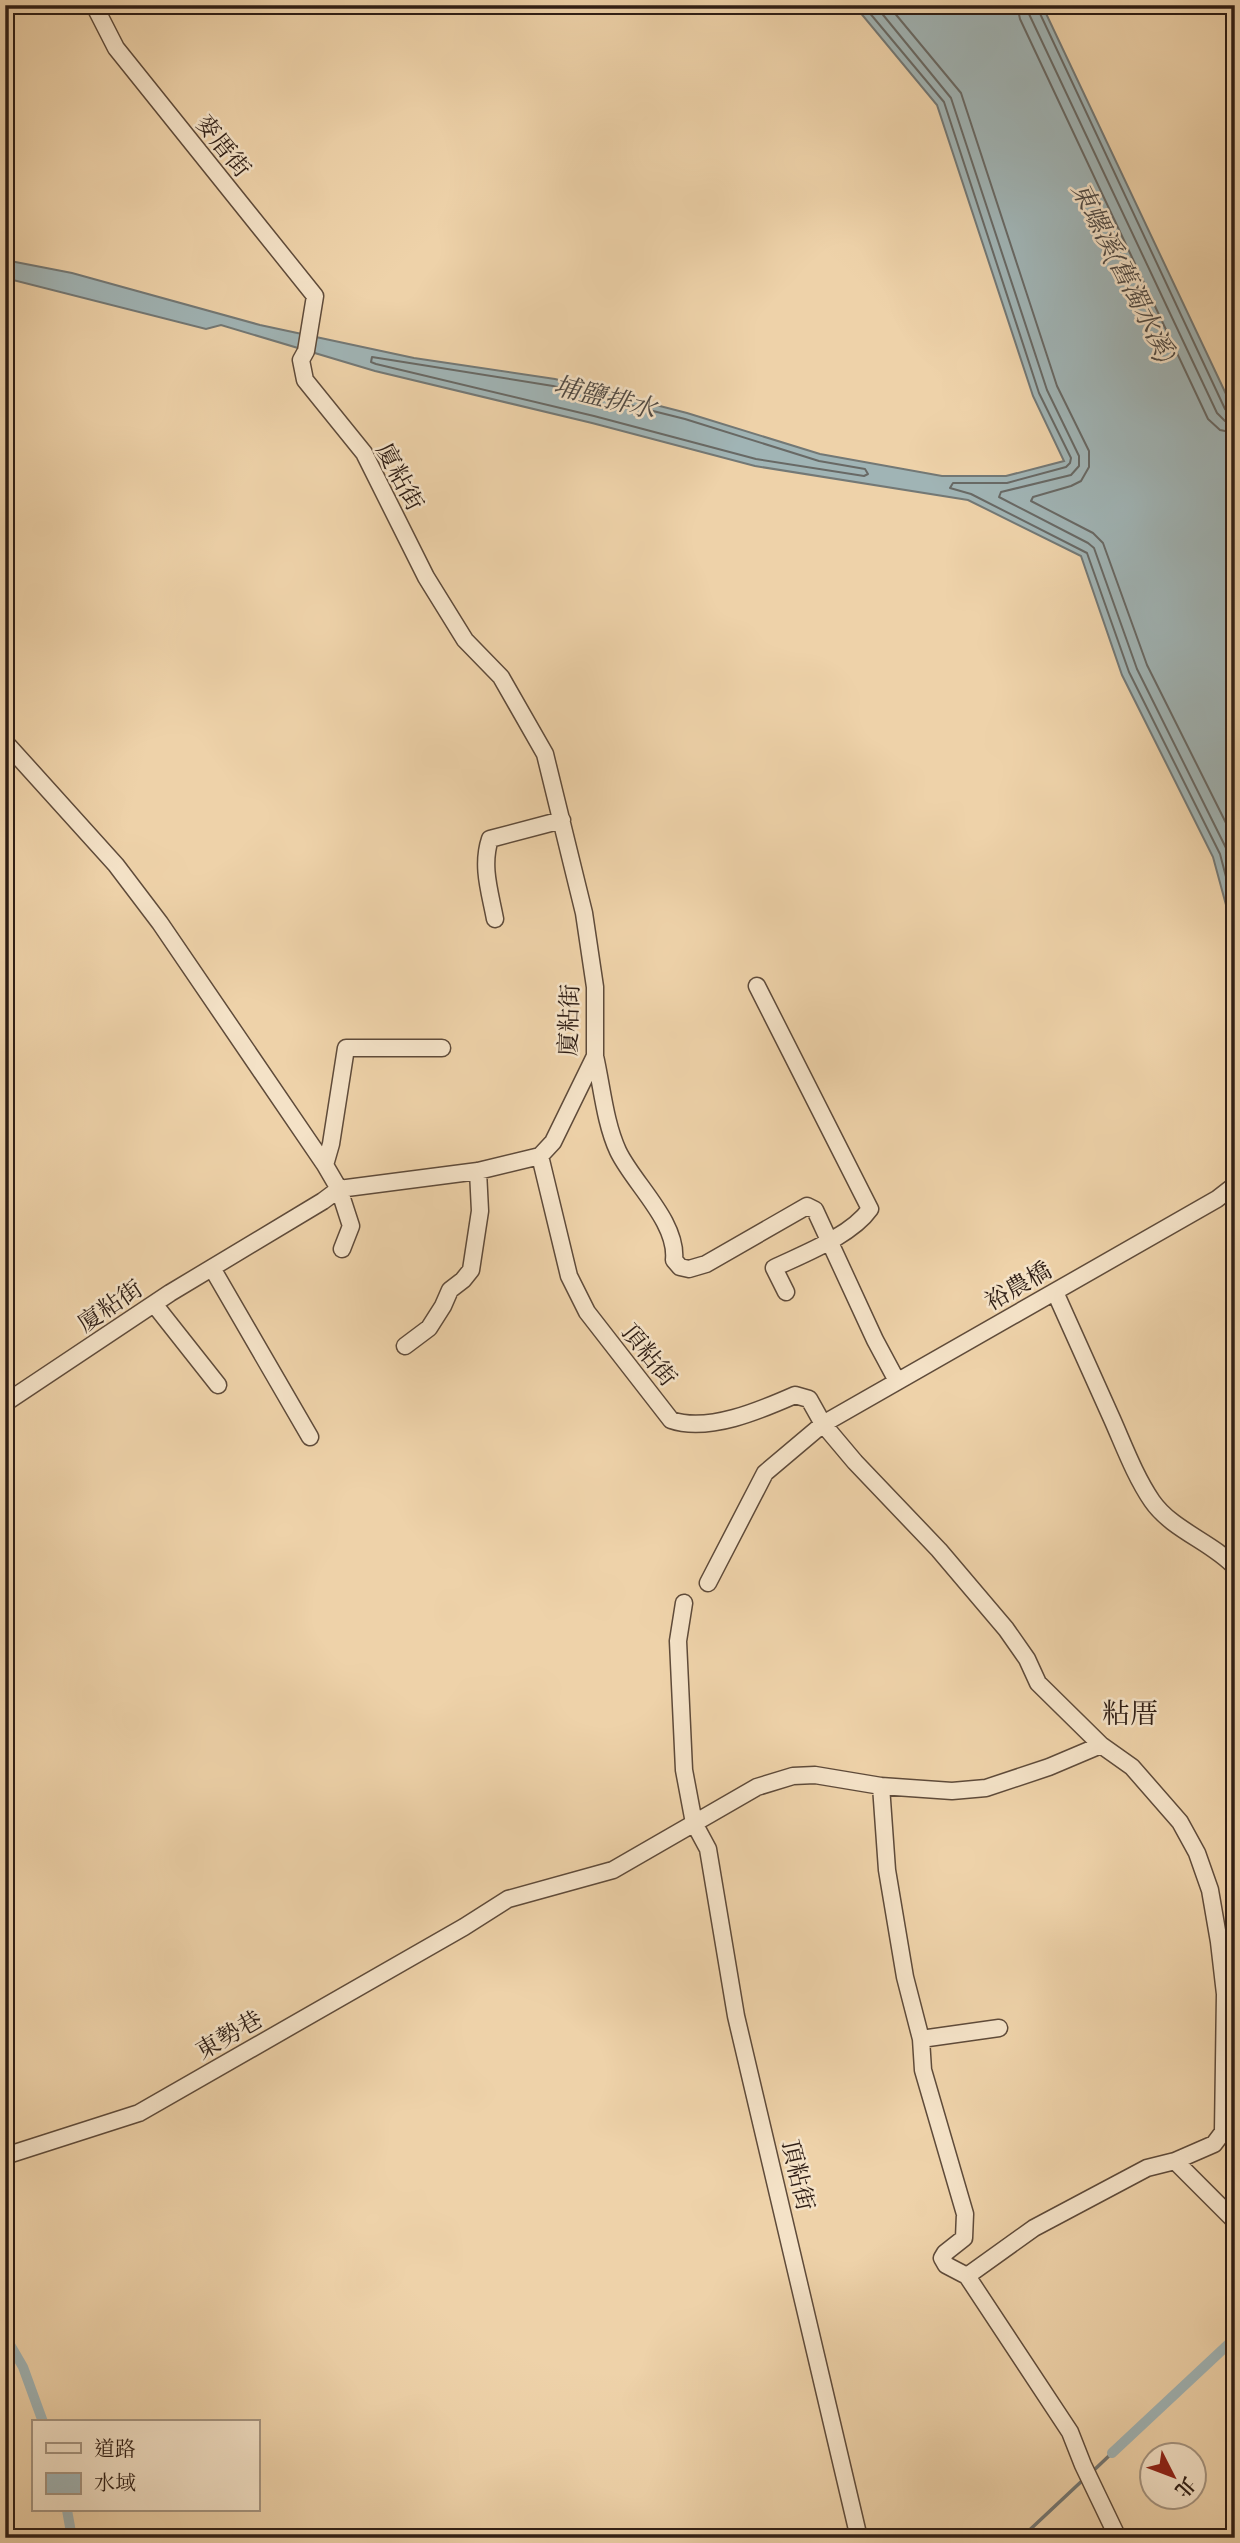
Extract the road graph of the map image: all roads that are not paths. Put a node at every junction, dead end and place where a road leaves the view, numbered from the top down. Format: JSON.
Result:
{"nodes":[{"id":1,"x":94,"y":5,"type":"edge"},
{"id":2,"x":314,"y":313,"type":"joint"},
{"id":3,"x":5,"y":742,"type":"edge"},
{"id":4,"x":562,"y":820,"type":"junction"},
{"id":5,"x":495,"y":919,"type":"dead end"},
{"id":6,"x":757,"y":986,"type":"dead end"},
{"id":7,"x":442,"y":1048,"type":"dead end"},
{"id":8,"x":595,"y":1056,"type":"junction"},
{"id":9,"x":540,"y":1156,"type":"junction"},
{"id":10,"x":325,"y":1165,"type":"junction"},
{"id":11,"x":478,"y":1171,"type":"junction"},
{"id":12,"x":1235,"y":1185,"type":"edge"},
{"id":13,"x":339,"y":1189,"type":"junction"},
{"id":14,"x":830,"y":1241,"type":"junction"},
{"id":15,"x":342,"y":1249,"type":"dead end"},
{"id":16,"x":212,"y":1268,"type":"junction"},
{"id":17,"x":786,"y":1292,"type":"dead end"},
{"id":18,"x":1055,"y":1292,"type":"junction"},
{"id":19,"x":154,"y":1304,"type":"junction"},
{"id":20,"x":405,"y":1346,"type":"dead end"},
{"id":21,"x":897,"y":1381,"type":"junction"},
{"id":22,"x":218,"y":1385,"type":"dead end"},
{"id":23,"x":5,"y":1404,"type":"edge"},
{"id":24,"x":823,"y":1424,"type":"junction"},
{"id":25,"x":310,"y":1437,"type":"dead end"},
{"id":26,"x":1235,"y":1567,"type":"edge"},
{"id":27,"x":708,"y":1583,"type":"dead end"},
{"id":28,"x":684,"y":1604,"type":"dead end"},
{"id":29,"x":1101,"y":1745,"type":"junction"},
{"id":30,"x":881,"y":1786,"type":"junction"},
{"id":31,"x":694,"y":1823,"type":"junction"},
{"id":32,"x":999,"y":2028,"type":"dead end"},
{"id":33,"x":921,"y":2039,"type":"junction"},
{"id":34,"x":5,"y":2156,"type":"edge"},
{"id":35,"x":1175,"y":2161,"type":"junction"},
{"id":36,"x":1235,"y":2221,"type":"edge"},
{"id":37,"x":967,"y":2276,"type":"junction"},
{"id":38,"x":859,"y":2538,"type":"edge"},
{"id":39,"x":1118,"y":2538,"type":"edge"}],
"edges":[{"from":1,"to":2,"type":"street","name":"麥厝街"},
{"from":2,"to":4,"type":"street","name":"廈粘街"},
{"from":3,"to":10,"type":"street"},
{"from":4,"to":5,"type":"street"},
{"from":4,"to":8,"type":"street","name":"廈粘街"},
{"from":6,"to":14,"type":"street"},
{"from":7,"to":10,"type":"street"},
{"from":8,"to":9,"type":"street","name":"廈粘街"},
{"from":8,"to":14,"type":"street"},
{"from":9,"to":11,"type":"street","name":"廈粘街"},
{"from":9,"to":24,"type":"street","name":"頂粘街"},
{"from":10,"to":13,"type":"street"},
{"from":11,"to":13,"type":"street","name":"廈粘街"},
{"from":11,"to":20,"type":"street"},
{"from":12,"to":18,"type":"street","name":"裕農橋"},
{"from":13,"to":15,"type":"street"},
{"from":13,"to":16,"type":"street","name":"廈粘街"},
{"from":14,"to":17,"type":"street"},
{"from":14,"to":21,"type":"street"},
{"from":16,"to":19,"type":"street","name":"廈粘街"},
{"from":16,"to":25,"type":"street"},
{"from":18,"to":21,"type":"street","name":"裕農橋"},
{"from":18,"to":26,"type":"street"},
{"from":19,"to":22,"type":"street"},
{"from":19,"to":23,"type":"street","name":"廈粘街"},
{"from":21,"to":24,"type":"street","name":"裕農橋"},
{"from":24,"to":27,"type":"street"},
{"from":24,"to":29,"type":"street","name":"頂粘街"},
{"from":28,"to":31,"type":"street","name":"頂粘街"},
{"from":29,"to":30,"type":"street"},
{"from":29,"to":35,"type":"street","name":"頂粘街"},
{"from":30,"to":31,"type":"street"},
{"from":30,"to":33,"type":"street"},
{"from":31,"to":34,"type":"street","name":"東勢巷"},
{"from":31,"to":38,"type":"street","name":"頂粘街"},
{"from":32,"to":33,"type":"street"},
{"from":33,"to":37,"type":"street"},
{"from":35,"to":36,"type":"street"},
{"from":35,"to":37,"type":"street","name":"頂粘街"},
{"from":37,"to":39,"type":"street"}]}
